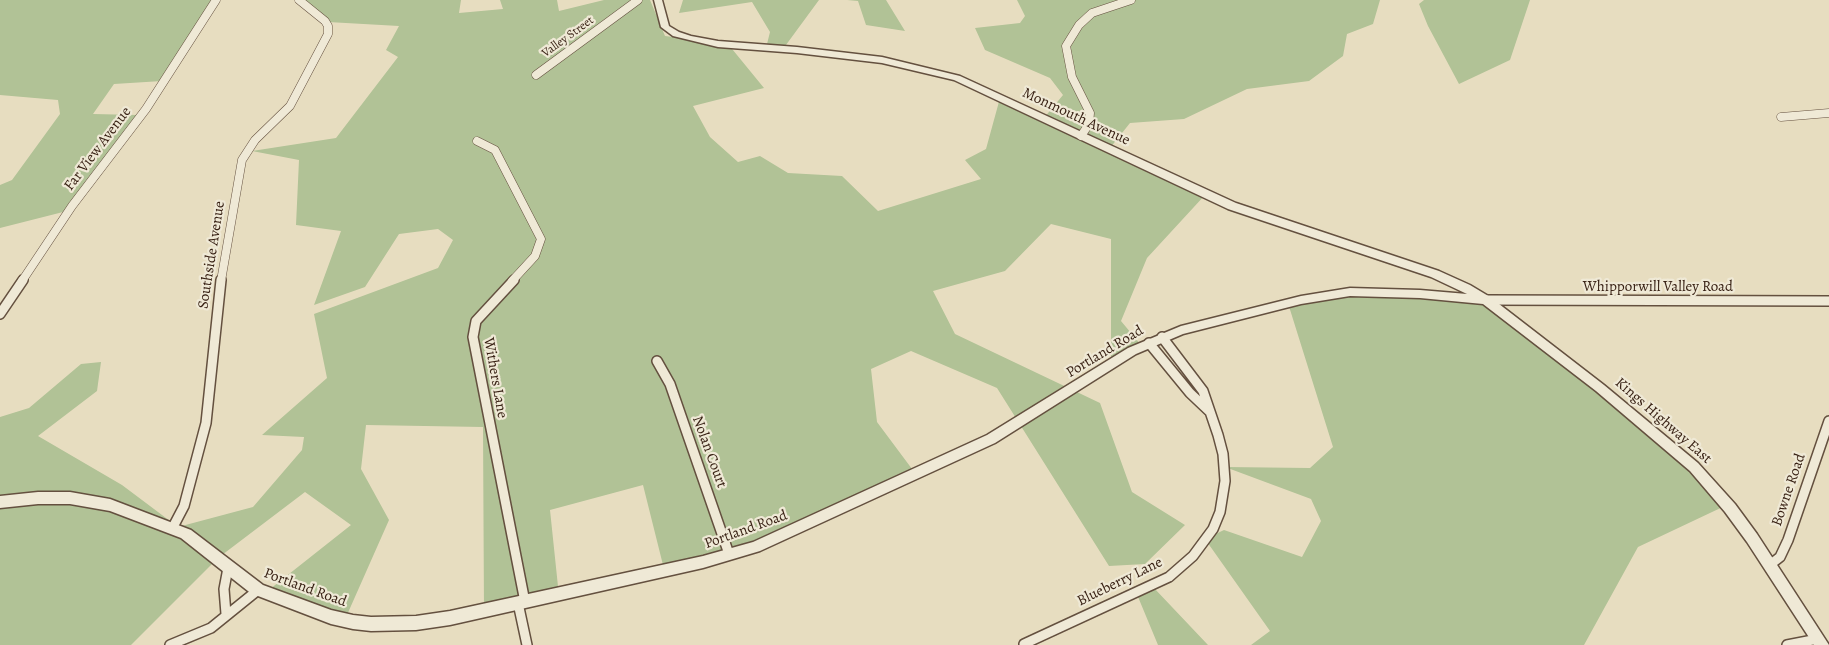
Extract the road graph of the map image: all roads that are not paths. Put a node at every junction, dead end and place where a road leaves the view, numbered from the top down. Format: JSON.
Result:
{"nodes":[{"id":1,"x":216,"y":0,"type":"edge"},
{"id":2,"x":299,"y":0,"type":"edge"},
{"id":3,"x":638,"y":0,"type":"edge"},
{"id":4,"x":658,"y":0,"type":"edge"},
{"id":5,"x":1131,"y":0,"type":"edge"},
{"id":6,"x":536,"y":75,"type":"dead end"},
{"id":7,"x":1829,"y":113,"type":"edge"},
{"id":8,"x":1780,"y":117,"type":"dead end"},
{"id":9,"x":1081,"y":136,"type":"junction"},
{"id":10,"x":478,"y":141,"type":"dead end"},
{"id":11,"x":1486,"y":300,"type":"junction"},
{"id":12,"x":1829,"y":301,"type":"edge"},
{"id":13,"x":0,"y":314,"type":"edge"},
{"id":14,"x":1162,"y":337,"type":"junction"},
{"id":15,"x":1149,"y":343,"type":"junction"},
{"id":16,"x":657,"y":360,"type":"dead end"},
{"id":17,"x":1209,"y":412,"type":"junction"},
{"id":18,"x":1829,"y":421,"type":"edge"},
{"id":19,"x":0,"y":502,"type":"edge"},
{"id":20,"x":173,"y":527,"type":"junction"},
{"id":21,"x":729,"y":554,"type":"junction"},
{"id":22,"x":1771,"y":564,"type":"junction"},
{"id":23,"x":228,"y":568,"type":"junction"},
{"id":24,"x":258,"y":590,"type":"junction"},
{"id":25,"x":522,"y":603,"type":"junction"},
{"id":26,"x":226,"y":614,"type":"junction"},
{"id":27,"x":1820,"y":642,"type":"edge"},
{"id":28,"x":1024,"y":644,"type":"dead end"},
{"id":29,"x":170,"y":645,"type":"edge"},
{"id":30,"x":527,"y":645,"type":"edge"},
{"id":31,"x":1787,"y":645,"type":"edge"}],
"edges":[{"from":1,"to":13,"type":"street","name":"Far View Avenue"},
{"from":2,"to":20,"type":"street","name":"Southside Avenue"},
{"from":3,"to":6,"type":"street","name":"Valley Street"},
{"from":4,"to":9,"type":"street","name":"Monmouth Avenue"},
{"from":5,"to":9,"type":"street"},
{"from":7,"to":8,"type":"street"},
{"from":9,"to":11,"type":"street","name":"Monmouth Avenue"},
{"from":10,"to":25,"type":"street","name":"Withers Lane"},
{"from":11,"to":12,"type":"street","name":"Whipporwill Valley Road"},
{"from":11,"to":14,"type":"street","name":"Portland Road"},
{"from":11,"to":22,"type":"street","name":"Kings Highway East"},
{"from":14,"to":15,"type":"street","name":"Portland Road"},
{"from":14,"to":17,"type":"street","name":"Blueberry Lane"},
{"from":15,"to":17,"type":"street","name":"Blueberry Lane"},
{"from":15,"to":21,"type":"street","name":"Portland Road"},
{"from":16,"to":21,"type":"street","name":"Nolan Court"},
{"from":17,"to":28,"type":"street","name":"Blueberry Lane"},
{"from":18,"to":22,"type":"street","name":"Bowne Road"},
{"from":19,"to":20,"type":"street","name":"Portland Road"},
{"from":20,"to":23,"type":"street","name":"Portland Road"},
{"from":21,"to":25,"type":"street","name":"Portland Road"},
{"from":22,"to":27,"type":"street","name":"Kings Highway East"},
{"from":23,"to":24,"type":"street","name":"Portland Road"},
{"from":23,"to":26,"type":"street"},
{"from":24,"to":25,"type":"street","name":"Portland Road"},
{"from":24,"to":26,"type":"street"},
{"from":25,"to":30,"type":"street"},
{"from":26,"to":29,"type":"street"},
{"from":27,"to":31,"type":"street"}]}
